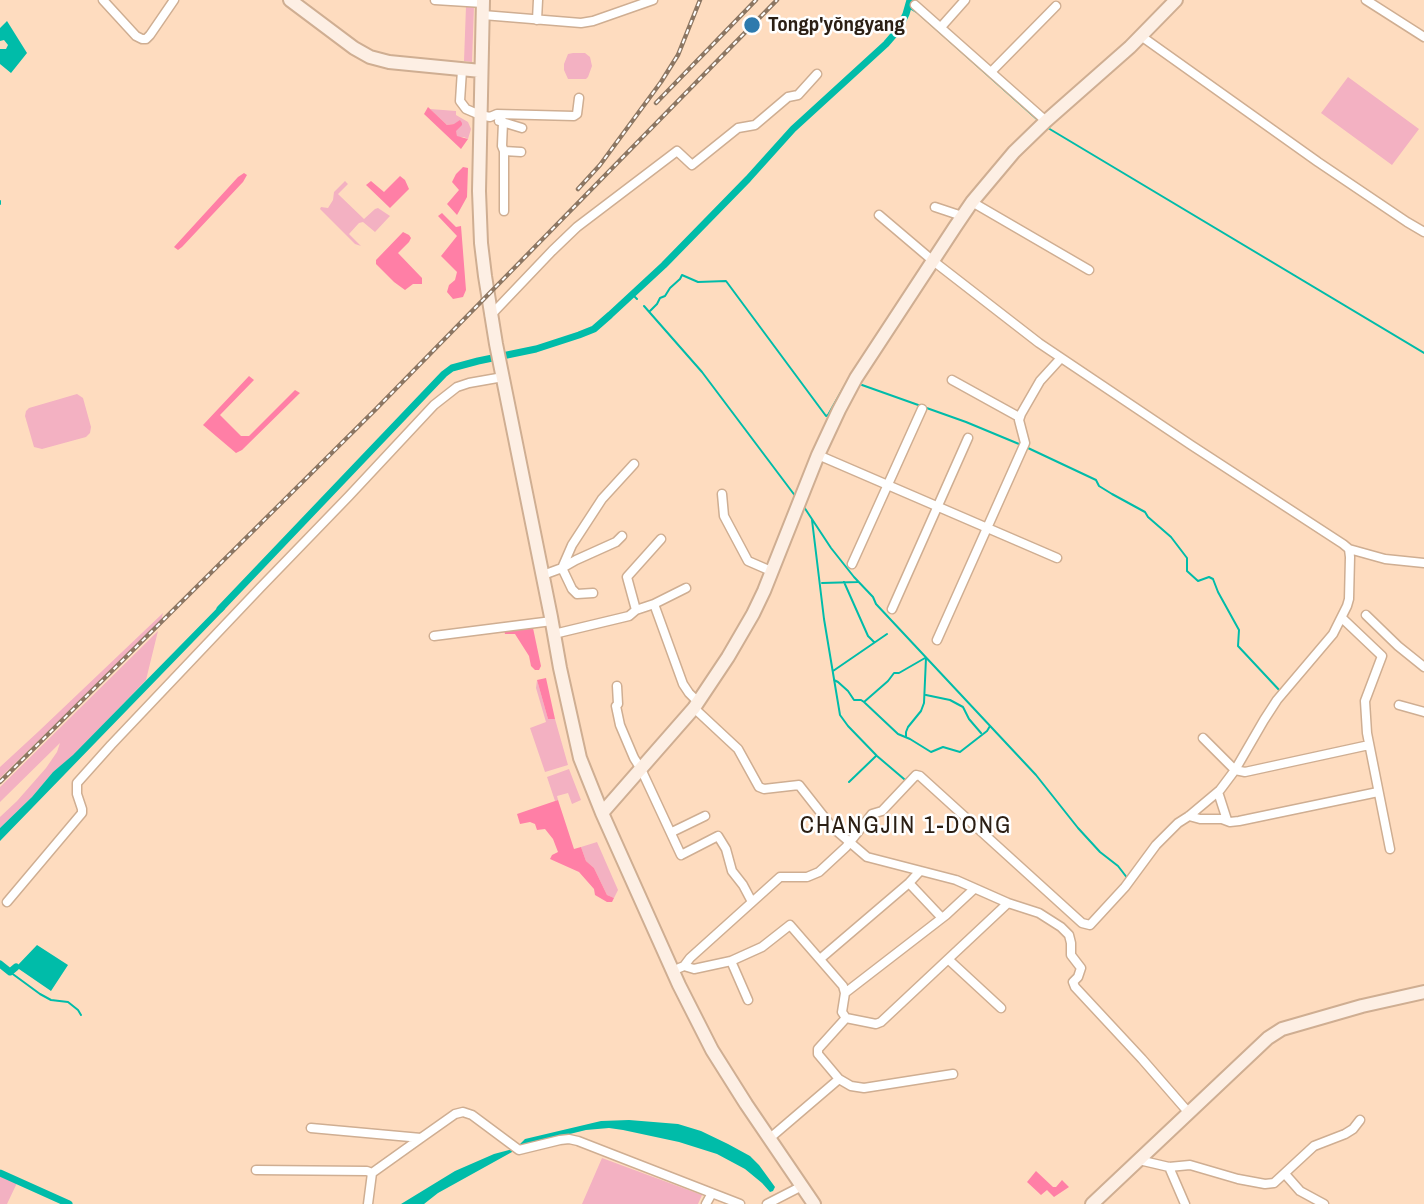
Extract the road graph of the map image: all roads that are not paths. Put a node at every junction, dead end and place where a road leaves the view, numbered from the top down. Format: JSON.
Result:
{"nodes":[{"id":1,"x":103,"y":0,"type":"edge"},
{"id":2,"x":174,"y":0,"type":"edge"},
{"id":3,"x":290,"y":0,"type":"edge"},
{"id":4,"x":435,"y":0,"type":"edge"},
{"id":5,"x":538,"y":0,"type":"edge"},
{"id":6,"x":653,"y":0,"type":"edge"},
{"id":7,"x":965,"y":0,"type":"edge"},
{"id":8,"x":1176,"y":0,"type":"edge"},
{"id":9,"x":1366,"y":0,"type":"edge"},
{"id":10,"x":915,"y":5,"type":"dead end"},
{"id":11,"x":483,"y":6,"type":"edge"},
{"id":12,"x":1056,"y":6,"type":"dead end"},
{"id":13,"x":537,"y":20,"type":"junction"},
{"id":14,"x":941,"y":27,"type":"junction"},
{"id":15,"x":1141,"y":36,"type":"junction"},
{"id":16,"x":1424,"y":37,"type":"edge"},
{"id":17,"x":462,"y":70,"type":"junction"},
{"id":18,"x":481,"y":71,"type":"junction"},
{"id":19,"x":991,"y":72,"type":"junction"},
{"id":20,"x":817,"y":74,"type":"dead end"},
{"id":21,"x":579,"y":98,"type":"dead end"},
{"id":22,"x":485,"y":116,"type":"junction"},
{"id":23,"x":1046,"y":121,"type":"junction"},
{"id":24,"x":503,"y":122,"type":"junction"},
{"id":25,"x":522,"y":128,"type":"dead end"},
{"id":26,"x":504,"y":151,"type":"junction"},
{"id":27,"x":521,"y":152,"type":"dead end"},
{"id":28,"x":972,"y":202,"type":"junction"},
{"id":29,"x":935,"y":207,"type":"dead end"},
{"id":30,"x":504,"y":211,"type":"dead end"},
{"id":31,"x":879,"y":215,"type":"dead end"},
{"id":32,"x":962,"y":216,"type":"junction"},
{"id":33,"x":1424,"y":232,"type":"edge"},
{"id":34,"x":932,"y":260,"type":"junction"},
{"id":35,"x":1089,"y":270,"type":"dead end"},
{"id":36,"x":490,"y":316,"type":"junction"},
{"id":37,"x":1061,"y":358,"type":"junction"},
{"id":38,"x":502,"y":372,"type":"junction"},
{"id":39,"x":952,"y":380,"type":"dead end"},
{"id":40,"x":922,"y":409,"type":"dead end"},
{"id":41,"x":1020,"y":417,"type":"junction"},
{"id":42,"x":968,"y":438,"type":"dead end"},
{"id":43,"x":818,"y":455,"type":"junction"},
{"id":44,"x":634,"y":464,"type":"dead end"},
{"id":45,"x":887,"y":485,"type":"junction"},
{"id":46,"x":722,"y":494,"type":"dead end"},
{"id":47,"x":937,"y":506,"type":"junction"},
{"id":48,"x":987,"y":528,"type":"junction"},
{"id":49,"x":622,"y":536,"type":"dead end"},
{"id":50,"x":661,"y":539,"type":"dead end"},
{"id":51,"x":1349,"y":550,"type":"junction"},
{"id":52,"x":1057,"y":558,"type":"dead end"},
{"id":53,"x":852,"y":564,"type":"dead end"},
{"id":54,"x":1424,"y":564,"type":"edge"},
{"id":55,"x":562,"y":568,"type":"junction"},
{"id":56,"x":771,"y":572,"type":"junction"},
{"id":57,"x":543,"y":575,"type":"junction"},
{"id":58,"x":686,"y":588,"type":"dead end"},
{"id":59,"x":593,"y":593,"type":"dead end"},
{"id":60,"x":654,"y":604,"type":"junction"},
{"id":61,"x":892,"y":609,"type":"dead end"},
{"id":62,"x":636,"y":610,"type":"junction"},
{"id":63,"x":1366,"y":615,"type":"dead end"},
{"id":64,"x":1342,"y":618,"type":"junction"},
{"id":65,"x":553,"y":627,"type":"junction"},
{"id":66,"x":434,"y":636,"type":"dead end"},
{"id":67,"x":937,"y":640,"type":"dead end"},
{"id":68,"x":1424,"y":667,"type":"edge"},
{"id":69,"x":617,"y":686,"type":"dead end"},
{"id":70,"x":696,"y":705,"type":"junction"},
{"id":71,"x":1399,"y":705,"type":"dead end"},
{"id":72,"x":1424,"y":712,"type":"edge"},
{"id":73,"x":1203,"y":738,"type":"dead end"},
{"id":74,"x":1369,"y":745,"type":"junction"},
{"id":75,"x":641,"y":769,"type":"junction"},
{"id":76,"x":1235,"y":770,"type":"junction"},
{"id":77,"x":1218,"y":792,"type":"junction"},
{"id":78,"x":1378,"y":792,"type":"junction"},
{"id":79,"x":602,"y":813,"type":"junction"},
{"id":80,"x":705,"y":816,"type":"dead end"},
{"id":81,"x":1189,"y":816,"type":"junction"},
{"id":82,"x":1227,"y":820,"type":"junction"},
{"id":83,"x":671,"y":832,"type":"junction"},
{"id":84,"x":849,"y":843,"type":"junction"},
{"id":85,"x":1390,"y":849,"type":"dead end"},
{"id":86,"x":920,"y":871,"type":"junction"},
{"id":87,"x":909,"y":883,"type":"junction"},
{"id":88,"x":974,"y":889,"type":"junction"},
{"id":89,"x":7,"y":902,"type":"dead end"},
{"id":90,"x":752,"y":902,"type":"junction"},
{"id":91,"x":1008,"y":903,"type":"junction"},
{"id":92,"x":942,"y":919,"type":"junction"},
{"id":93,"x":820,"y":959,"type":"junction"},
{"id":94,"x":948,"y":960,"type":"junction"},
{"id":95,"x":730,"y":961,"type":"junction"},
{"id":96,"x":678,"y":969,"type":"junction"},
{"id":97,"x":1424,"y":992,"type":"edge"},
{"id":98,"x":845,"y":993,"type":"junction"},
{"id":99,"x":748,"y":1000,"type":"dead end"},
{"id":100,"x":1001,"y":1008,"type":"dead end"},
{"id":101,"x":846,"y":1018,"type":"junction"},
{"id":102,"x":953,"y":1074,"type":"dead end"},
{"id":103,"x":839,"y":1079,"type":"junction"},
{"id":104,"x":1189,"y":1113,"type":"junction"},
{"id":105,"x":1360,"y":1120,"type":"dead end"},
{"id":106,"x":311,"y":1128,"type":"dead end"},
{"id":107,"x":770,"y":1138,"type":"junction"},
{"id":108,"x":421,"y":1139,"type":"junction"},
{"id":109,"x":1139,"y":1160,"type":"junction"},
{"id":110,"x":1169,"y":1167,"type":"junction"},
{"id":111,"x":256,"y":1170,"type":"dead end"},
{"id":112,"x":372,"y":1173,"type":"junction"},
{"id":113,"x":1285,"y":1174,"type":"junction"},
{"id":114,"x":802,"y":1186,"type":"junction"},
{"id":115,"x":712,"y":1193,"type":"junction"},
{"id":116,"x":768,"y":1203,"type":"edge"},
{"id":117,"x":368,"y":1204,"type":"edge"},
{"id":118,"x":706,"y":1204,"type":"edge"},
{"id":119,"x":740,"y":1204,"type":"edge"},
{"id":120,"x":814,"y":1204,"type":"edge"},
{"id":121,"x":1092,"y":1204,"type":"edge"},
{"id":122,"x":1185,"y":1204,"type":"edge"},
{"id":123,"x":1324,"y":1204,"type":"edge"}],
"edges":[{"from":1,"to":2,"type":"street"},
{"from":3,"to":17,"type":"main road"},
{"from":4,"to":11,"type":"street"},
{"from":5,"to":13,"type":"street"},
{"from":6,"to":13,"type":"street"},
{"from":7,"to":14,"type":"street"},
{"from":8,"to":15,"type":"main road"},
{"from":9,"to":16,"type":"street"},
{"from":10,"to":14,"type":"street"},
{"from":11,"to":13,"type":"street"},
{"from":11,"to":18,"type":"main road"},
{"from":12,"to":19,"type":"street"},
{"from":14,"to":19,"type":"street"},
{"from":15,"to":23,"type":"main road"},
{"from":15,"to":33,"type":"street"},
{"from":17,"to":18,"type":"main road"},
{"from":17,"to":22,"type":"street"},
{"from":18,"to":22,"type":"main road"},
{"from":19,"to":23,"type":"street"},
{"from":20,"to":36,"type":"street"},
{"from":21,"to":22,"type":"street"},
{"from":22,"to":24,"type":"street"},
{"from":22,"to":36,"type":"main road"},
{"from":23,"to":28,"type":"main road"},
{"from":24,"to":25,"type":"street"},
{"from":24,"to":26,"type":"street"},
{"from":26,"to":27,"type":"street"},
{"from":26,"to":30,"type":"street"},
{"from":28,"to":32,"type":"main road"},
{"from":28,"to":35,"type":"street"},
{"from":29,"to":32,"type":"street"},
{"from":31,"to":34,"type":"street"},
{"from":32,"to":34,"type":"main road"},
{"from":34,"to":37,"type":"street"},
{"from":34,"to":43,"type":"main road"},
{"from":36,"to":38,"type":"main road"},
{"from":37,"to":41,"type":"street"},
{"from":37,"to":51,"type":"street"},
{"from":38,"to":57,"type":"main road"},
{"from":38,"to":89,"type":"street"},
{"from":39,"to":41,"type":"street"},
{"from":40,"to":45,"type":"street"},
{"from":41,"to":48,"type":"street"},
{"from":42,"to":47,"type":"street"},
{"from":43,"to":45,"type":"street"},
{"from":43,"to":56,"type":"main road"},
{"from":44,"to":55,"type":"street"},
{"from":45,"to":47,"type":"street"},
{"from":45,"to":53,"type":"street"},
{"from":46,"to":56,"type":"street"},
{"from":47,"to":48,"type":"street"},
{"from":47,"to":61,"type":"street"},
{"from":48,"to":52,"type":"street"},
{"from":48,"to":67,"type":"street"},
{"from":49,"to":55,"type":"street"},
{"from":50,"to":62,"type":"street"},
{"from":51,"to":54,"type":"street"},
{"from":51,"to":64,"type":"street"},
{"from":55,"to":57,"type":"street"},
{"from":55,"to":59,"type":"street"},
{"from":56,"to":70,"type":"main road"},
{"from":57,"to":65,"type":"main road"},
{"from":58,"to":60,"type":"street"},
{"from":60,"to":62,"type":"street"},
{"from":60,"to":70,"type":"street"},
{"from":62,"to":65,"type":"street"},
{"from":63,"to":68,"type":"street"},
{"from":64,"to":74,"type":"street"},
{"from":64,"to":76,"type":"street"},
{"from":65,"to":66,"type":"street"},
{"from":65,"to":79,"type":"main road"},
{"from":69,"to":75,"type":"street"},
{"from":70,"to":75,"type":"main road"},
{"from":70,"to":84,"type":"street"},
{"from":71,"to":72,"type":"street"},
{"from":73,"to":76,"type":"street"},
{"from":74,"to":76,"type":"street"},
{"from":74,"to":78,"type":"street"},
{"from":75,"to":79,"type":"main road"},
{"from":75,"to":83,"type":"street"},
{"from":76,"to":77,"type":"street"},
{"from":77,"to":81,"type":"street"},
{"from":77,"to":82,"type":"street"},
{"from":78,"to":82,"type":"street"},
{"from":78,"to":85,"type":"street"},
{"from":79,"to":96,"type":"main road"},
{"from":80,"to":83,"type":"street"},
{"from":81,"to":82,"type":"street"},
{"from":81,"to":84,"type":"street"},
{"from":83,"to":90,"type":"street"},
{"from":84,"to":86,"type":"street"},
{"from":84,"to":90,"type":"street"},
{"from":86,"to":87,"type":"street"},
{"from":86,"to":88,"type":"street"},
{"from":87,"to":92,"type":"street"},
{"from":87,"to":93,"type":"street"},
{"from":88,"to":91,"type":"street"},
{"from":88,"to":92,"type":"street"},
{"from":90,"to":96,"type":"street"},
{"from":91,"to":94,"type":"street"},
{"from":91,"to":104,"type":"street"},
{"from":92,"to":98,"type":"street"},
{"from":93,"to":95,"type":"street"},
{"from":93,"to":98,"type":"street"},
{"from":94,"to":100,"type":"street"},
{"from":94,"to":101,"type":"street"},
{"from":95,"to":96,"type":"street"},
{"from":95,"to":99,"type":"street"},
{"from":96,"to":107,"type":"main road"},
{"from":97,"to":104,"type":"main road"},
{"from":98,"to":101,"type":"street"},
{"from":101,"to":103,"type":"street"},
{"from":102,"to":103,"type":"street"},
{"from":103,"to":107,"type":"street"},
{"from":104,"to":109,"type":"main road"},
{"from":105,"to":113,"type":"street"},
{"from":106,"to":108,"type":"street"},
{"from":107,"to":114,"type":"main road"},
{"from":108,"to":112,"type":"street"},
{"from":108,"to":115,"type":"street"},
{"from":109,"to":110,"type":"street"},
{"from":109,"to":121,"type":"main road"},
{"from":110,"to":113,"type":"street"},
{"from":110,"to":122,"type":"street"},
{"from":111,"to":112,"type":"street"},
{"from":112,"to":117,"type":"street"},
{"from":113,"to":123,"type":"street"},
{"from":114,"to":116,"type":"street"},
{"from":114,"to":120,"type":"main road"},
{"from":115,"to":118,"type":"street"},
{"from":115,"to":119,"type":"street"}]}
